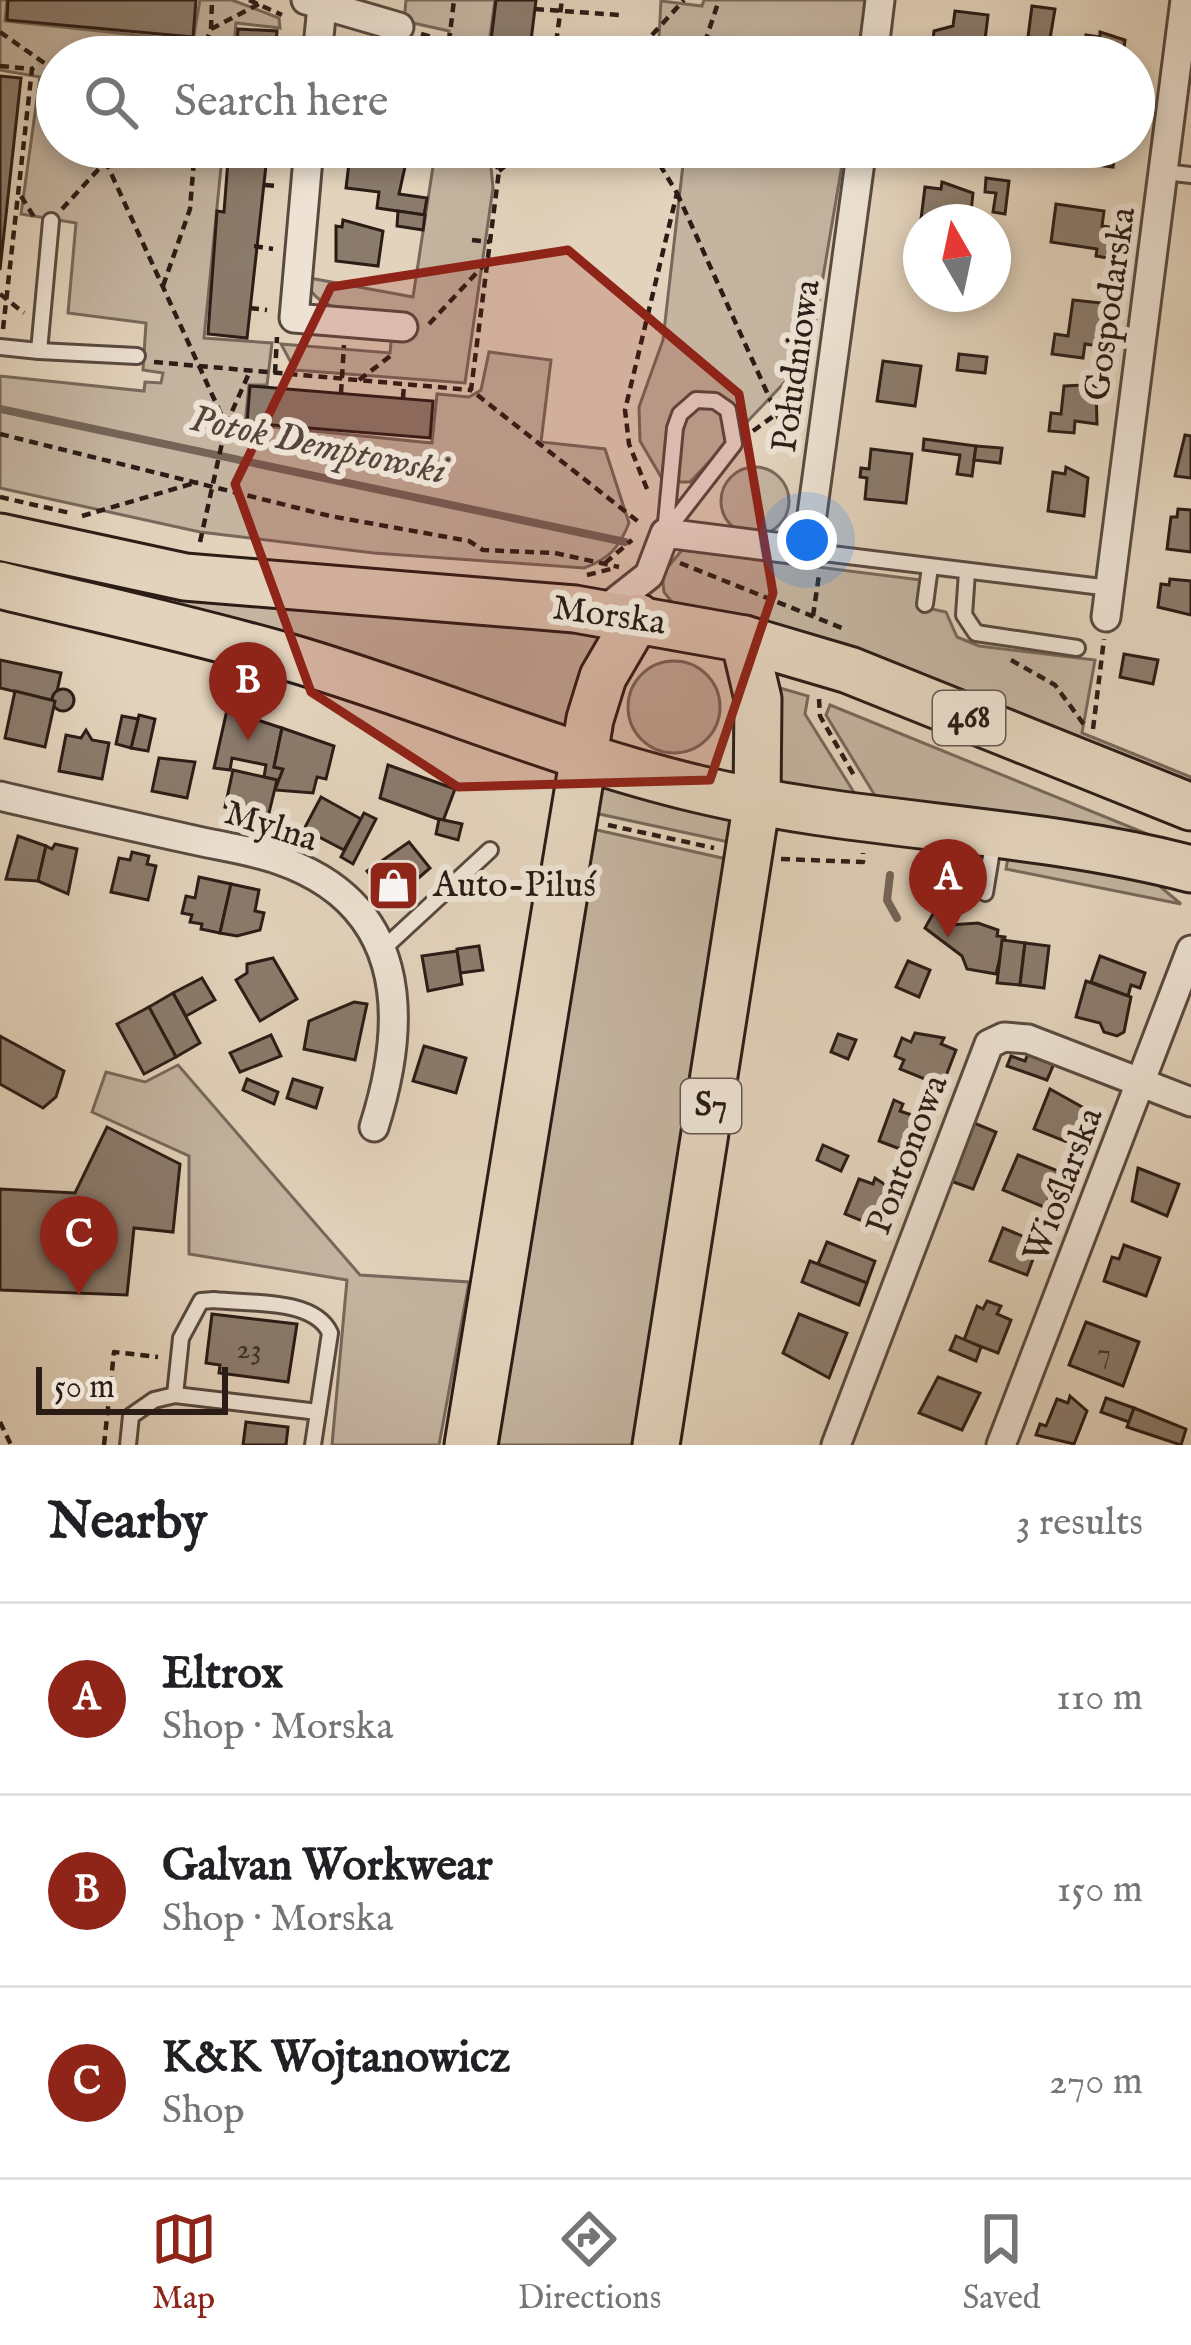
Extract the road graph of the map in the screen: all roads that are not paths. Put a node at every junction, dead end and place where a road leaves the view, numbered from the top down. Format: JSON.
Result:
{"nodes":[{"id":1,"x":880,"y":0,"type":"edge"},
{"id":2,"x":1185,"y":0,"type":"edge"},
{"id":3,"x":306,"y":8,"type":"edge"},
{"id":4,"x":399,"y":27,"type":"road end"},
{"id":5,"x":876,"y":36,"type":"edge"},
{"id":6,"x":307,"y":168,"type":"edge"},
{"id":7,"x":859,"y":168,"type":"edge"},
{"id":8,"x":1178,"y":174,"type":"edge"},
{"id":9,"x":51,"y":221,"type":"road end"},
{"id":10,"x":403,"y":327,"type":"dead end"},
{"id":11,"x":1,"y":340,"type":"edge"},
{"id":12,"x":39,"y":351,"type":"junction"},
{"id":13,"x":137,"y":356,"type":"road end"},
{"id":14,"x":665,"y":533,"type":"junction"},
{"id":15,"x":0,"y":537,"type":"edge"},
{"id":16,"x":807,"y":551,"type":"junction"},
{"id":17,"x":930,"y":567,"type":"junction"},
{"id":18,"x":967,"y":572,"type":"junction"},
{"id":19,"x":0,"y":585,"type":"edge"},
{"id":20,"x":638,"y":598,"type":"junction"},
{"id":21,"x":926,"y":604,"type":"dead end"},
{"id":22,"x":1110,"y":612,"type":"joint"},
{"id":23,"x":744,"y":639,"type":"junction"},
{"id":24,"x":1077,"y":648,"type":"dead end"},
{"id":25,"x":584,"y":757,"type":"junction"},
{"id":26,"x":0,"y":796,"type":"edge"},
{"id":27,"x":757,"y":801,"type":"junction"},
{"id":28,"x":1191,"y":808,"type":"edge"},
{"id":29,"x":994,"y":832,"type":"junction"},
{"id":30,"x":490,"y":850,"type":"dead end"},
{"id":31,"x":1191,"y":869,"type":"edge"},
{"id":32,"x":985,"y":893,"type":"dead end"},
{"id":33,"x":561,"y":894,"type":"joint"},
{"id":34,"x":383,"y":949,"type":"junction"},
{"id":35,"x":1191,"y":950,"type":"edge"},
{"id":36,"x":1143,"y":1083,"type":"junction"},
{"id":37,"x":1191,"y":1102,"type":"edge"},
{"id":38,"x":374,"y":1127,"type":"dead end"},
{"id":39,"x":481,"y":1379,"type":"junction"},
{"id":40,"x":175,"y":1395,"type":"junction"},
{"id":41,"x":318,"y":1412,"type":"junction"},
{"id":42,"x":128,"y":1445,"type":"edge"},
{"id":43,"x":313,"y":1445,"type":"edge"},
{"id":44,"x":450,"y":1445,"type":"edge"},
{"id":45,"x":471,"y":1445,"type":"edge"},
{"id":46,"x":656,"y":1445,"type":"edge"},
{"id":47,"x":836,"y":1445,"type":"edge"},
{"id":48,"x":1001,"y":1445,"type":"edge"}],
"edges":[{"from":1,"to":5,"type":"street"},
{"from":2,"to":8,"type":"street","name":"Gospodarska"},
{"from":3,"to":4,"type":"street"},
{"from":6,"to":10,"type":"street"},
{"from":7,"to":16,"type":"street","name":"Południowa"},
{"from":8,"to":22,"type":"street","name":"Gospodarska"},
{"from":9,"to":12,"type":"lane"},
{"from":11,"to":12,"type":"lane"},
{"from":12,"to":13,"type":"lane"},
{"from":14,"to":14,"type":"lane"},
{"from":14,"to":16,"type":"street"},
{"from":14,"to":20,"type":"street"},
{"from":15,"to":20,"type":"main road","name":"Morska","number":"468"},
{"from":16,"to":17,"type":"lane"},
{"from":17,"to":18,"type":"lane"},
{"from":17,"to":21,"type":"lane"},
{"from":18,"to":22,"type":"lane"},
{"from":18,"to":24,"type":"lane"},
{"from":19,"to":25,"type":"main road"},
{"from":20,"to":23,"type":"main road","name":"Morska","number":"468"},
{"from":20,"to":25,"type":"main road"},
{"from":23,"to":27,"type":"main road"},
{"from":23,"to":28,"type":"main road","name":"Morska","number":"468"},
{"from":25,"to":27,"type":"main road"},
{"from":25,"to":33,"type":"main road"},
{"from":26,"to":34,"type":"street","name":"Mylna"},
{"from":27,"to":29,"type":"main road"},
{"from":27,"to":46,"type":"main road","number":"S7"},
{"from":29,"to":31,"type":"main road"},
{"from":29,"to":32,"type":"lane"},
{"from":30,"to":34,"type":"lane"},
{"from":33,"to":39,"type":"highway"},
{"from":34,"to":38,"type":"street","name":"Mylna"},
{"from":35,"to":36,"type":"street","name":"Wioślarska"},
{"from":36,"to":37,"type":"street"},
{"from":36,"to":47,"type":"street","name":"Pontonowa"},
{"from":36,"to":48,"type":"street","name":"Wioślarska"},
{"from":39,"to":44,"type":"highway"},
{"from":39,"to":45,"type":"highway"},
{"from":40,"to":41,"type":"lane"},
{"from":40,"to":41,"type":"lane"},
{"from":40,"to":42,"type":"lane"},
{"from":41,"to":43,"type":"lane"}]}
